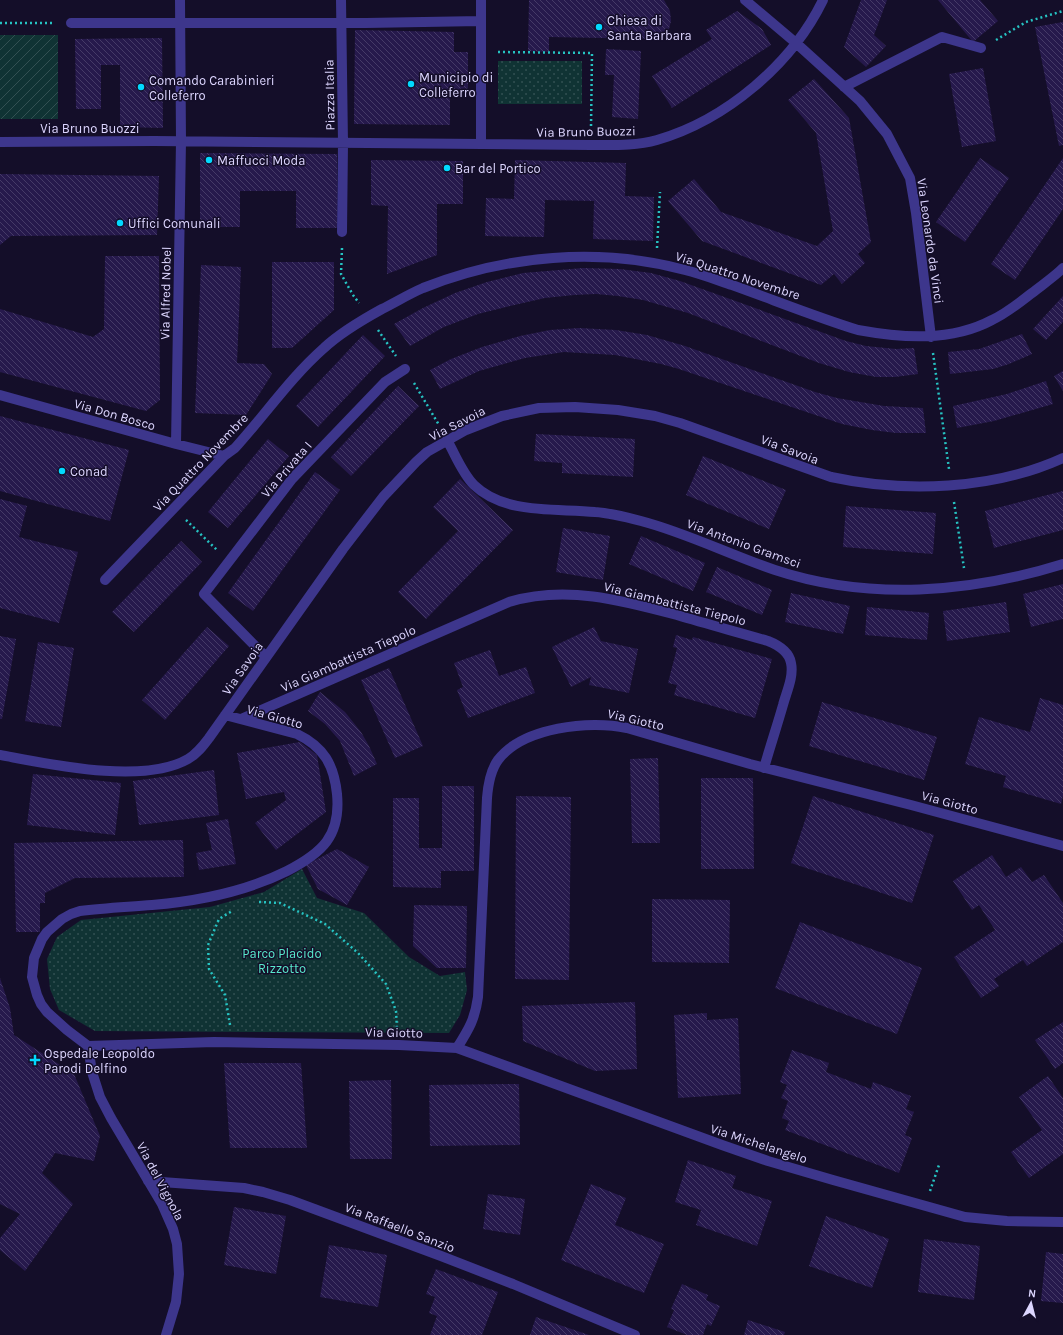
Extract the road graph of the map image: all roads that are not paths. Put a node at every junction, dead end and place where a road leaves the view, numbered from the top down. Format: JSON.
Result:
{"nodes":[{"id":1,"x":180,"y":0,"type":"edge"},
{"id":2,"x":341,"y":0,"type":"edge"},
{"id":3,"x":481,"y":0,"type":"edge"},
{"id":4,"x":744,"y":0,"type":"edge"},
{"id":5,"x":823,"y":0,"type":"edge"},
{"id":6,"x":481,"y":21,"type":"junction"},
{"id":7,"x":71,"y":23,"type":"road end"},
{"id":8,"x":341,"y":23,"type":"junction"},
{"id":9,"x":180,"y":24,"type":"junction"},
{"id":10,"x":796,"y":43,"type":"junction"},
{"id":11,"x":981,"y":48,"type":"road end"},
{"id":12,"x":844,"y":87,"type":"junction"},
{"id":13,"x":181,"y":141,"type":"junction"},
{"id":14,"x":0,"y":142,"type":"edge"},
{"id":15,"x":343,"y":143,"type":"junction"},
{"id":16,"x":481,"y":144,"type":"junction"},
{"id":17,"x":342,"y":232,"type":"road end"},
{"id":18,"x":1063,"y":268,"type":"edge"},
{"id":19,"x":931,"y":337,"type":"junction"},
{"id":20,"x":405,"y":369,"type":"road end"},
{"id":21,"x":0,"y":395,"type":"edge"},
{"id":22,"x":448,"y":440,"type":"junction"},
{"id":23,"x":176,"y":444,"type":"junction"},
{"id":24,"x":224,"y":456,"type":"junction"},
{"id":25,"x":1063,"y":458,"type":"edge"},
{"id":26,"x":1063,"y":564,"type":"edge"},
{"id":27,"x":105,"y":580,"type":"dead end"},
{"id":28,"x":266,"y":657,"type":"junction"},
{"id":29,"x":225,"y":715,"type":"junction"},
{"id":30,"x":242,"y":719,"type":"junction"},
{"id":31,"x":0,"y":755,"type":"edge"},
{"id":32,"x":764,"y":768,"type":"junction"},
{"id":33,"x":1063,"y":846,"type":"edge"},
{"id":34,"x":88,"y":1046,"type":"junction"},
{"id":35,"x":457,"y":1048,"type":"junction"},
{"id":36,"x":148,"y":1181,"type":"junction"},
{"id":37,"x":1063,"y":1222,"type":"edge"},
{"id":38,"x":166,"y":1335,"type":"edge"},
{"id":39,"x":634,"y":1335,"type":"edge"}],
"edges":[{"from":1,"to":9,"type":"street"},
{"from":2,"to":8,"type":"street","name":"Piazza Italia"},
{"from":3,"to":6,"type":"street"},
{"from":4,"to":10,"type":"street","name":"Via Leonardo da Vinci"},
{"from":5,"to":10,"type":"street","name":"Via Bruno Buozzi"},
{"from":6,"to":8,"type":"street"},
{"from":6,"to":16,"type":"street"},
{"from":7,"to":9,"type":"street"},
{"from":8,"to":9,"type":"street"},
{"from":8,"to":15,"type":"street","name":"Piazza Italia"},
{"from":9,"to":13,"type":"street"},
{"from":10,"to":12,"type":"street","name":"Via Leonardo da Vinci"},
{"from":10,"to":16,"type":"street","name":"Via Bruno Buozzi"},
{"from":11,"to":12,"type":"street"},
{"from":12,"to":19,"type":"street","name":"Via Leonardo da Vinci"},
{"from":13,"to":14,"type":"street","name":"Via Bruno Buozzi"},
{"from":13,"to":15,"type":"street","name":"Piazza Italia"},
{"from":13,"to":23,"type":"street","name":"Via Alfred Nobel"},
{"from":15,"to":16,"type":"street","name":"Via Bruno Buozzi"},
{"from":15,"to":17,"type":"street"},
{"from":18,"to":19,"type":"street","name":"Via Quattro Novembre"},
{"from":19,"to":24,"type":"street","name":"Via Quattro Novembre"},
{"from":20,"to":28,"type":"street","name":"Via Privata I"},
{"from":21,"to":23,"type":"street","name":"Via Don Bosco"},
{"from":22,"to":25,"type":"street","name":"Via Savoia"},
{"from":22,"to":26,"type":"street","name":"Via Antonio Gramsci"},
{"from":22,"to":28,"type":"street","name":"Via Savoia"},
{"from":23,"to":24,"type":"street","name":"Via Don Bosco"},
{"from":24,"to":27,"type":"street","name":"Via Quattro Novembre"},
{"from":28,"to":29,"type":"street","name":"Via Savoia"},
{"from":29,"to":30,"type":"street","name":"Via Giotto"},
{"from":29,"to":31,"type":"street","name":"Via Savoia"},
{"from":30,"to":32,"type":"street","name":"Via Giambattista Tiepolo"},
{"from":30,"to":34,"type":"street","name":"Via Giotto"},
{"from":32,"to":33,"type":"street","name":"Via Giotto"},
{"from":32,"to":35,"type":"street","name":"Via Giotto"},
{"from":34,"to":35,"type":"street","name":"Via Giotto"},
{"from":34,"to":36,"type":"street","name":"Via del Vignola"},
{"from":35,"to":37,"type":"street","name":"Via Michelangelo"},
{"from":36,"to":38,"type":"street","name":"Via del Vignola"},
{"from":36,"to":39,"type":"street","name":"Via Raffaello Sanzio"}]}
